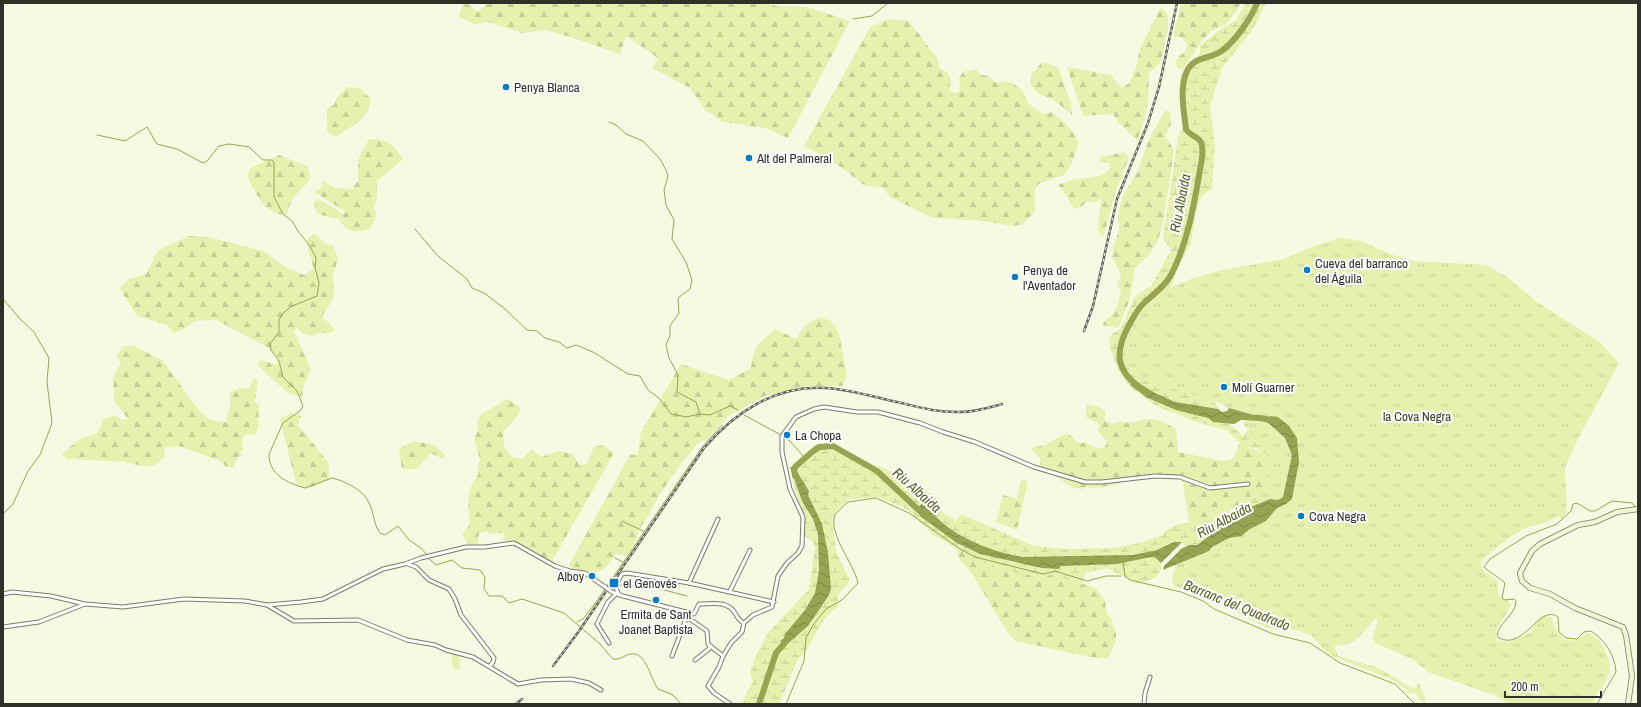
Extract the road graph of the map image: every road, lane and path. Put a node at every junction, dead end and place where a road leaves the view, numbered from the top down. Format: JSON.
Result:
{"nodes":[{"id":1,"x":1248,"y":484,"type":"dead end"},
{"id":2,"x":1638,"y":509,"type":"edge"},
{"id":3,"x":718,"y":519,"type":"dead end"},
{"id":4,"x":750,"y":550,"type":"dead end"},
{"id":5,"x":408,"y":564,"type":"junction"},
{"id":6,"x":689,"y":583,"type":"junction"},
{"id":7,"x":730,"y":591,"type":"junction"},
{"id":8,"x":3,"y":594,"type":"edge"},
{"id":9,"x":617,"y":595,"type":"junction"},
{"id":10,"x":774,"y":602,"type":"junction"},
{"id":11,"x":85,"y":604,"type":"junction"},
{"id":12,"x":267,"y":605,"type":"junction"},
{"id":13,"x":688,"y":613,"type":"junction"},
{"id":14,"x":687,"y":617,"type":"junction"},
{"id":15,"x":744,"y":623,"type":"junction"},
{"id":16,"x":3,"y":627,"type":"edge"},
{"id":17,"x":609,"y":643,"type":"dead end"},
{"id":18,"x":710,"y":646,"type":"junction"},
{"id":19,"x":672,"y":656,"type":"dead end"},
{"id":20,"x":722,"y":656,"type":"junction"},
{"id":21,"x":695,"y":660,"type":"dead end"},
{"id":22,"x":490,"y":666,"type":"junction"},
{"id":23,"x":1150,"y":677,"type":"dead end"},
{"id":24,"x":601,"y":690,"type":"dead end"},
{"id":25,"x":730,"y":704,"type":"edge"},
{"id":26,"x":1144,"y":704,"type":"edge"},
{"id":27,"x":1628,"y":704,"type":"edge"}],
"edges":[{"from":1,"to":10,"type":"street"},
{"from":2,"to":27,"type":"main road"},
{"from":3,"to":6,"type":"street"},
{"from":4,"to":7,"type":"street"},
{"from":5,"to":9,"type":"street","bridge":true},
{"from":5,"to":12,"type":"street"},
{"from":5,"to":22,"type":"street"},
{"from":6,"to":7,"type":"street"},
{"from":6,"to":9,"type":"street"},
{"from":7,"to":10,"type":"street"},
{"from":8,"to":11,"type":"street"},
{"from":9,"to":13,"type":"street"},
{"from":9,"to":17,"type":"street"},
{"from":10,"to":15,"type":"street"},
{"from":11,"to":12,"type":"street"},
{"from":11,"to":16,"type":"street"},
{"from":12,"to":22,"type":"street"},
{"from":13,"to":14,"type":"street"},
{"from":13,"to":15,"type":"street"},
{"from":14,"to":18,"type":"street"},
{"from":14,"to":19,"type":"street"},
{"from":15,"to":20,"type":"street"},
{"from":18,"to":20,"type":"street"},
{"from":18,"to":21,"type":"street"},
{"from":20,"to":25,"type":"street"},
{"from":22,"to":24,"type":"street"},
{"from":23,"to":26,"type":"street"}]}
